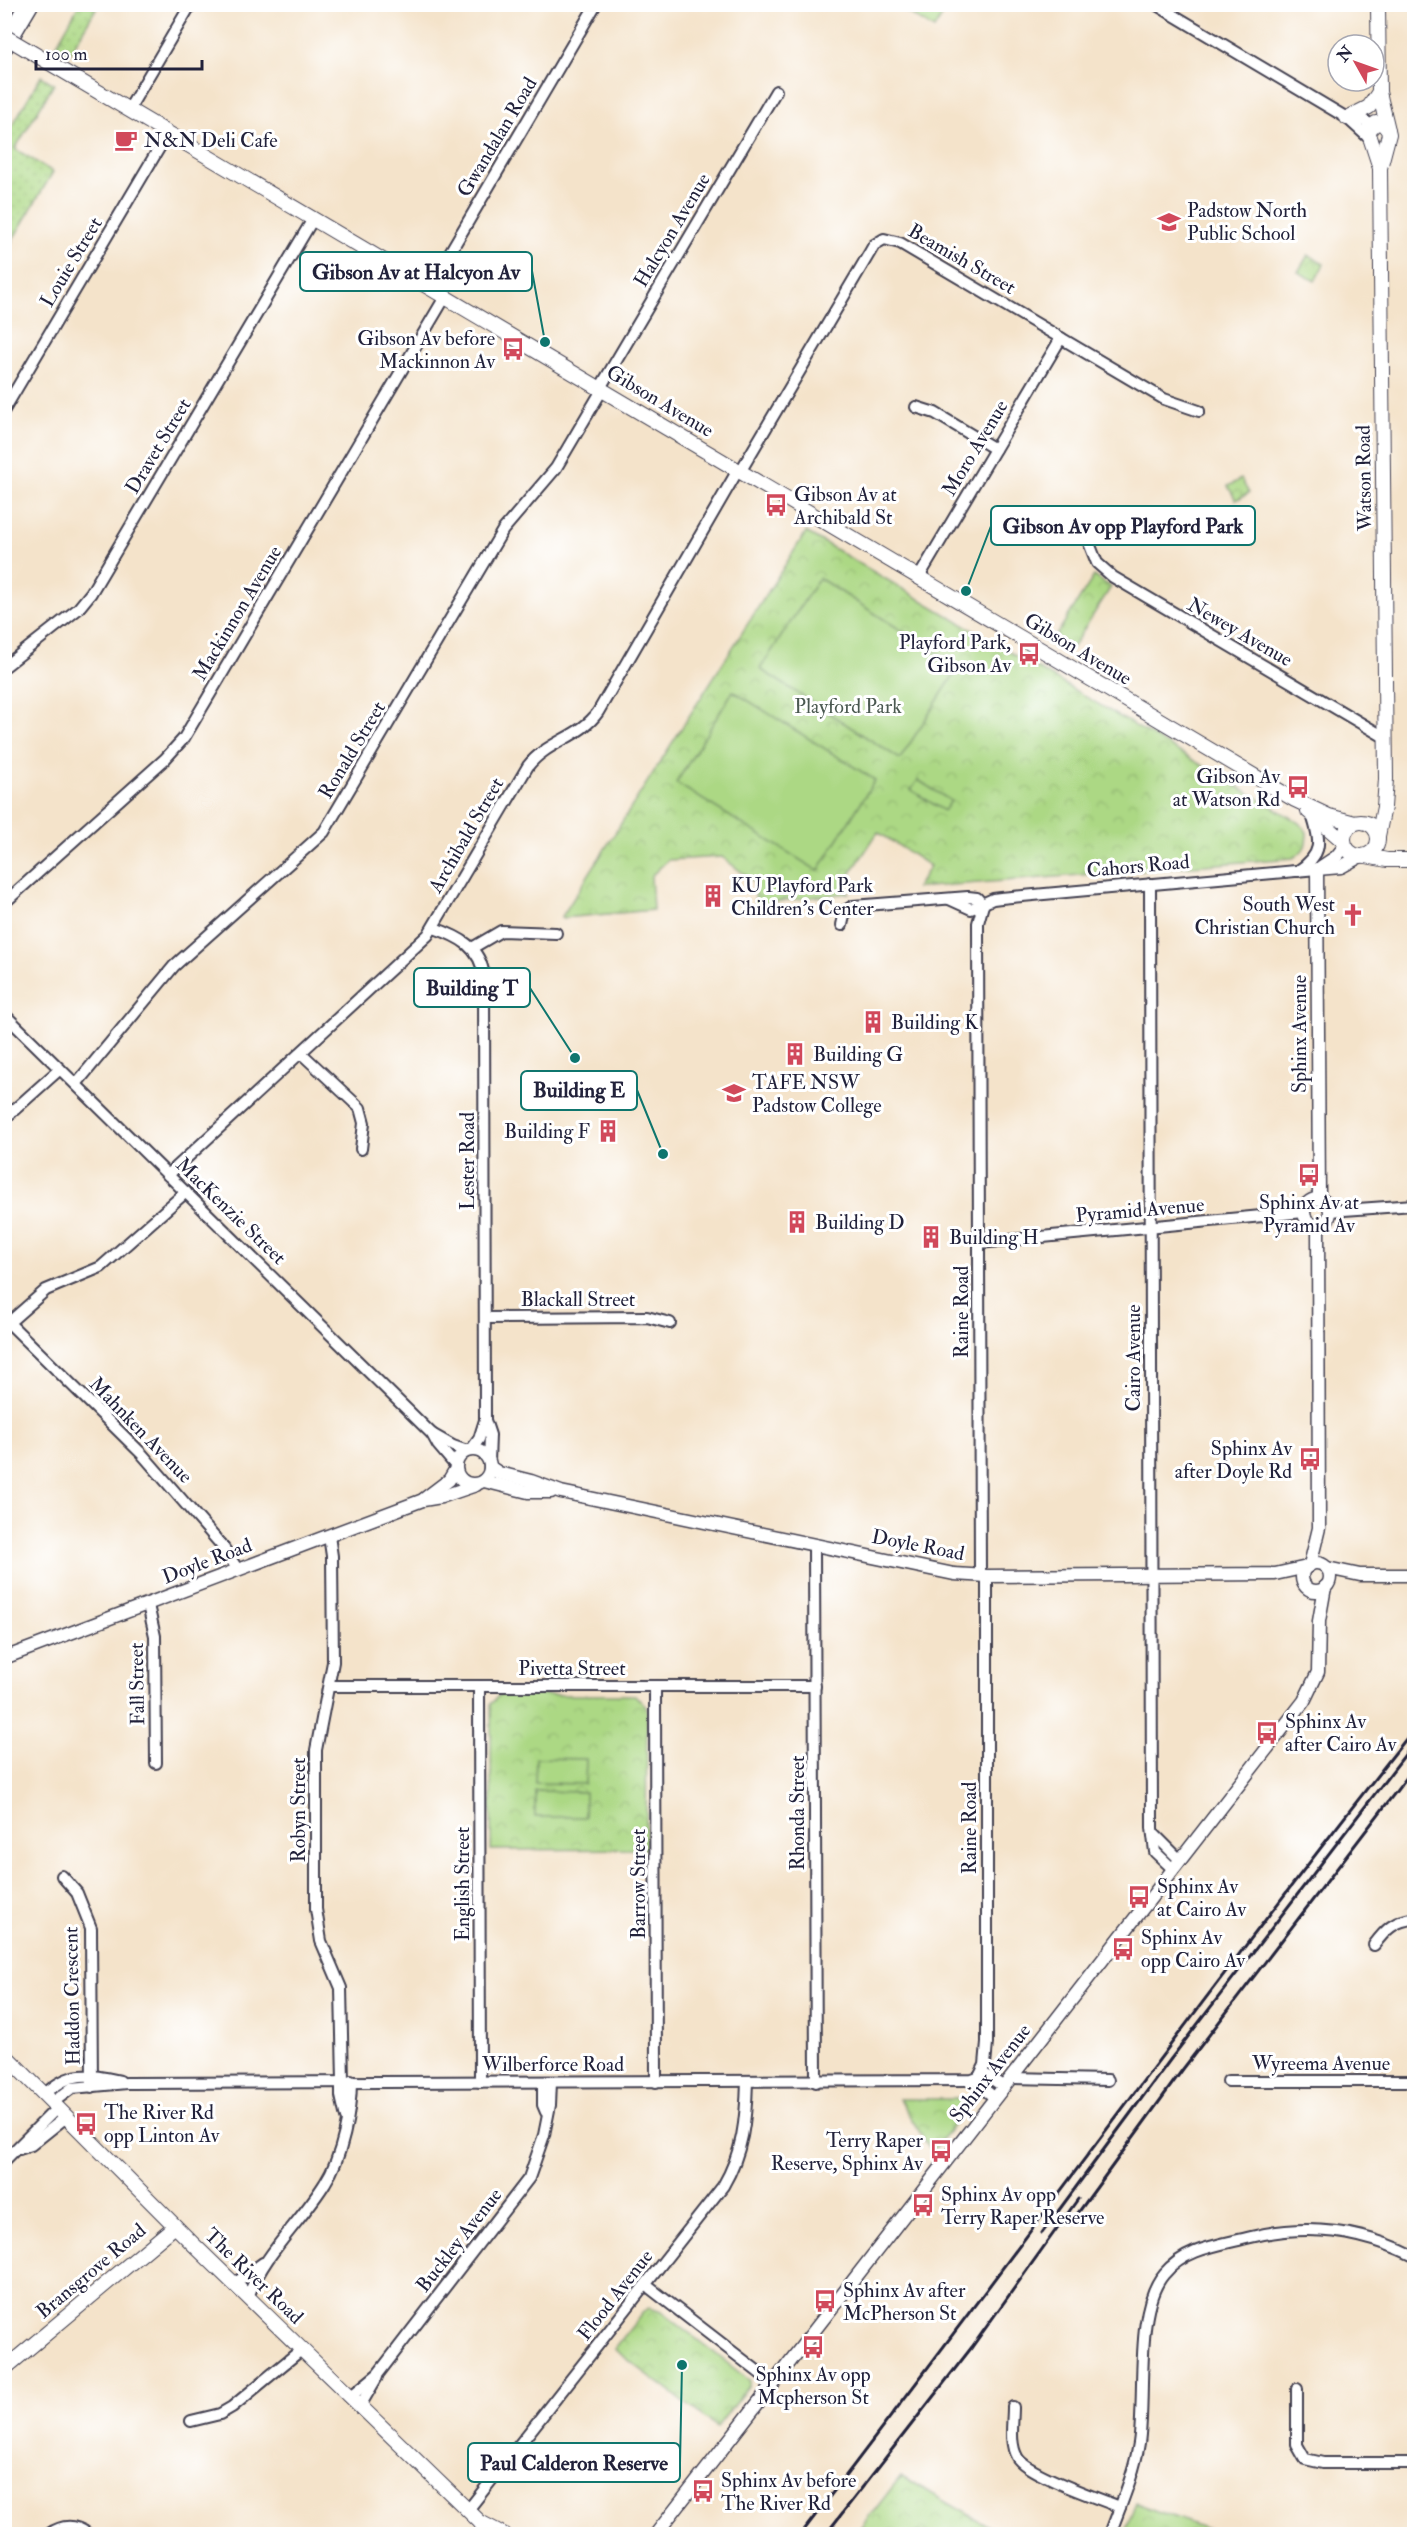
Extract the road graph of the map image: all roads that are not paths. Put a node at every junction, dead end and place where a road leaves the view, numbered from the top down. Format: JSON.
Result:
{"nodes":[{"id":1,"x":29,"y":4,"type":"edge"},
{"id":2,"x":191,"y":4,"type":"edge"},
{"id":3,"x":596,"y":4,"type":"edge"},
{"id":4,"x":1155,"y":4,"type":"edge"},
{"id":5,"x":1378,"y":4,"type":"edge"},
{"id":6,"x":1378,"y":33,"type":"edge"},
{"id":7,"x":4,"y":36,"type":"edge"},
{"id":8,"x":4,"y":46,"type":"edge"},
{"id":9,"x":776,"y":91,"type":"dead end"},
{"id":10,"x":1378,"y":93,"type":"edge"},
{"id":11,"x":1379,"y":93,"type":"edge"},
{"id":12,"x":1379,"y":93,"type":"edge"},
{"id":13,"x":129,"y":110,"type":"junction"},
{"id":14,"x":1347,"y":118,"type":"junction"},
{"id":15,"x":1371,"y":131,"type":"junction"},
{"id":16,"x":168,"y":133,"type":"junction"},
{"id":17,"x":1388,"y":134,"type":"junction"},
{"id":18,"x":1380,"y":168,"type":"junction"},
{"id":19,"x":313,"y":219,"type":"junction"},
{"id":20,"x":429,"y":288,"type":"junction"},
{"id":21,"x":445,"y":297,"type":"junction"},
{"id":22,"x":1061,"y":338,"type":"junction"},
{"id":23,"x":601,"y":389,"type":"junction"},
{"id":24,"x":915,"y":407,"type":"dead end"},
{"id":25,"x":4,"y":410,"type":"edge"},
{"id":26,"x":1199,"y":411,"type":"dead end"},
{"id":27,"x":995,"y":449,"type":"junction"},
{"id":28,"x":739,"y":471,"type":"junction"},
{"id":29,"x":1089,"y":543,"type":"dead end"},
{"id":30,"x":919,"y":577,"type":"junction"},
{"id":31,"x":4,"y":667,"type":"edge"},
{"id":32,"x":1386,"y":738,"type":"junction"},
{"id":33,"x":1386,"y":788,"type":"junction"},
{"id":34,"x":1295,"y":800,"type":"junction"},
{"id":35,"x":1312,"y":814,"type":"junction"},
{"id":36,"x":1359,"y":823,"type":"junction"},
{"id":37,"x":1378,"y":838,"type":"junction"},
{"id":38,"x":1344,"y":844,"type":"junction"},
{"id":39,"x":1362,"y":856,"type":"junction"},
{"id":40,"x":1414,"y":860,"type":"edge"},
{"id":41,"x":1317,"y":869,"type":"junction"},
{"id":42,"x":1298,"y":871,"type":"junction"},
{"id":43,"x":1150,"y":884,"type":"junction"},
{"id":44,"x":4,"y":903,"type":"edge"},
{"id":45,"x":983,"y":905,"type":"junction"},
{"id":46,"x":842,"y":925,"type":"dead end"},
{"id":47,"x":434,"y":928,"type":"junction"},
{"id":48,"x":556,"y":933,"type":"dead end"},
{"id":49,"x":472,"y":948,"type":"junction"},
{"id":50,"x":4,"y":1014,"type":"edge"},
{"id":51,"x":302,"y":1053,"type":"junction"},
{"id":52,"x":60,"y":1069,"type":"junction"},
{"id":53,"x":76,"y":1084,"type":"junction"},
{"id":54,"x":4,"y":1119,"type":"edge"},
{"id":55,"x":361,"y":1149,"type":"dead end"},
{"id":56,"x":168,"y":1175,"type":"junction"},
{"id":57,"x":186,"y":1192,"type":"junction"},
{"id":58,"x":1319,"y":1199,"type":"junction"},
{"id":59,"x":1414,"y":1205,"type":"edge"},
{"id":60,"x":1330,"y":1211,"type":"junction"},
{"id":61,"x":1304,"y":1212,"type":"junction"},
{"id":62,"x":1318,"y":1224,"type":"junction"},
{"id":63,"x":1151,"y":1228,"type":"junction"},
{"id":64,"x":979,"y":1243,"type":"junction"},
{"id":65,"x":486,"y":1318,"type":"junction"},
{"id":66,"x":670,"y":1323,"type":"dead end"},
{"id":67,"x":7,"y":1325,"type":"edge"},
{"id":68,"x":485,"y":1420,"type":"junction"},
{"id":69,"x":432,"y":1434,"type":"junction"},
{"id":70,"x":469,"y":1450,"type":"junction"},
{"id":71,"x":490,"y":1465,"type":"junction"},
{"id":72,"x":455,"y":1468,"type":"junction"},
{"id":73,"x":480,"y":1483,"type":"junction"},
{"id":74,"x":561,"y":1492,"type":"junction"},
{"id":75,"x":423,"y":1500,"type":"junction"},
{"id":76,"x":1319,"y":1528,"type":"junction"},
{"id":77,"x":329,"y":1536,"type":"junction"},
{"id":78,"x":814,"y":1545,"type":"junction"},
{"id":79,"x":1309,"y":1566,"type":"junction"},
{"id":80,"x":1327,"y":1568,"type":"junction"},
{"id":81,"x":238,"y":1570,"type":"junction"},
{"id":82,"x":1275,"y":1574,"type":"junction"},
{"id":83,"x":1151,"y":1575,"type":"junction"},
{"id":84,"x":1360,"y":1575,"type":"junction"},
{"id":85,"x":1414,"y":1575,"type":"edge"},
{"id":86,"x":983,"y":1576,"type":"junction"},
{"id":87,"x":1306,"y":1585,"type":"junction"},
{"id":88,"x":1326,"y":1586,"type":"junction"},
{"id":89,"x":148,"y":1605,"type":"junction"},
{"id":90,"x":1319,"y":1621,"type":"junction"},
{"id":91,"x":4,"y":1658,"type":"edge"},
{"id":92,"x":329,"y":1686,"type":"junction"},
{"id":93,"x":655,"y":1686,"type":"junction"},
{"id":94,"x":815,"y":1686,"type":"junction"},
{"id":95,"x":479,"y":1687,"type":"junction"},
{"id":96,"x":156,"y":1763,"type":"dead end"},
{"id":97,"x":1176,"y":1865,"type":"junction"},
{"id":98,"x":62,"y":1876,"type":"dead end"},
{"id":99,"x":1414,"y":1919,"type":"edge"},
{"id":100,"x":1374,"y":1945,"type":"dead end"},
{"id":101,"x":4,"y":2054,"type":"edge"},
{"id":102,"x":979,"y":2077,"type":"junction"},
{"id":103,"x":1108,"y":2080,"type":"dead end"},
{"id":104,"x":345,"y":2081,"type":"junction"},
{"id":105,"x":747,"y":2081,"type":"junction"},
{"id":106,"x":1228,"y":2081,"type":"dead end"},
{"id":107,"x":1414,"y":2081,"type":"edge"},
{"id":108,"x":92,"y":2082,"type":"junction"},
{"id":109,"x":480,"y":2082,"type":"junction"},
{"id":110,"x":547,"y":2082,"type":"junction"},
{"id":111,"x":656,"y":2082,"type":"junction"},
{"id":112,"x":816,"y":2082,"type":"junction"},
{"id":113,"x":1007,"y":2083,"type":"junction"},
{"id":114,"x":995,"y":2098,"type":"junction"},
{"id":115,"x":55,"y":2106,"type":"junction"},
{"id":116,"x":4,"y":2161,"type":"edge"},
{"id":117,"x":175,"y":2226,"type":"junction"},
{"id":118,"x":1414,"y":2256,"type":"edge"},
{"id":119,"x":266,"y":2261,"type":"junction"},
{"id":120,"x":234,"y":2284,"type":"junction"},
{"id":121,"x":646,"y":2284,"type":"junction"},
{"id":122,"x":248,"y":2297,"type":"junction"},
{"id":123,"x":301,"y":2350,"type":"junction"},
{"id":124,"x":4,"y":2369,"type":"edge"},
{"id":125,"x":774,"y":2384,"type":"junction"},
{"id":126,"x":1298,"y":2389,"type":"dead end"},
{"id":127,"x":355,"y":2402,"type":"junction"},
{"id":128,"x":1013,"y":2407,"type":"dead end"},
{"id":129,"x":191,"y":2421,"type":"dead end"},
{"id":130,"x":1414,"y":2463,"type":"edge"},
{"id":131,"x":1120,"y":2507,"type":"junction"},
{"id":132,"x":468,"y":2511,"type":"junction"},
{"id":133,"x":480,"y":2522,"type":"junction"},
{"id":134,"x":49,"y":2535,"type":"edge"},
{"id":135,"x":88,"y":2535,"type":"edge"},
{"id":136,"x":488,"y":2535,"type":"edge"},
{"id":137,"x":503,"y":2535,"type":"edge"},
{"id":138,"x":656,"y":2535,"type":"edge"},
{"id":139,"x":1110,"y":2535,"type":"edge"}],
"edges":[{"from":1,"to":8,"type":"highway"},
{"from":2,"to":13,"type":"street"},
{"from":3,"to":20,"type":"street","name":"Gwandalan Road"},
{"from":4,"to":14,"type":"street"},
{"from":5,"to":6,"type":"main road","name":"Watson Road"},
{"from":7,"to":13,"type":"main road","name":"Gibson Avenue","bridge":true},
{"from":9,"to":23,"type":"street","name":"Halcyon Avenue"},
{"from":10,"to":14,"type":"main road"},
{"from":11,"to":15,"type":"main road","name":"Watson Road"},
{"from":12,"to":17,"type":"main road","name":"Watson Road"},
{"from":13,"to":16,"type":"main road","name":"Gibson Avenue"},
{"from":14,"to":15,"type":"street"},
{"from":15,"to":17,"type":"main road"},
{"from":15,"to":18,"type":"main road","name":"Watson Road"},
{"from":16,"to":19,"type":"main road","name":"Gibson Avenue"},
{"from":16,"to":25,"type":"street","name":"Louie Street"},
{"from":17,"to":18,"type":"main road","name":"Watson Road"},
{"from":18,"to":32,"type":"main road","name":"Watson Road"},
{"from":19,"to":20,"type":"main road","name":"Gibson Avenue"},
{"from":19,"to":31,"type":"street","name":"Dravet Street"},
{"from":20,"to":21,"type":"main road","name":"Gibson Avenue"},
{"from":21,"to":23,"type":"main road","name":"Gibson Avenue"},
{"from":21,"to":44,"type":"street","name":"Mackinnon Avenue"},
{"from":22,"to":26,"type":"street","name":"Beamish Street"},
{"from":22,"to":27,"type":"street","name":"Moro Avenue"},
{"from":22,"to":28,"type":"street","name":"Beamish Street"},
{"from":23,"to":28,"type":"main road","name":"Gibson Avenue"},
{"from":23,"to":53,"type":"street","name":"Ronald Street"},
{"from":24,"to":27,"type":"street"},
{"from":27,"to":30,"type":"street","name":"Moro Avenue"},
{"from":28,"to":30,"type":"main road","name":"Gibson Avenue"},
{"from":28,"to":47,"type":"street","name":"Archibald Street"},
{"from":29,"to":32,"type":"street","name":"Newey Avenue"},
{"from":30,"to":34,"type":"main road","name":"Gibson Avenue"},
{"from":32,"to":33,"type":"main road","name":"Watson Road"},
{"from":33,"to":36,"type":"main road","name":"Watson Road"},
{"from":33,"to":37,"type":"main road","name":"Watson Road"},
{"from":34,"to":35,"type":"main road","name":"Gibson Avenue"},
{"from":34,"to":36,"type":"main road","name":"Gibson Avenue"},
{"from":35,"to":38,"type":"main road","name":"Gibson Avenue"},
{"from":35,"to":42,"type":"street"},
{"from":36,"to":37,"type":"main road"},
{"from":36,"to":38,"type":"main road"},
{"from":37,"to":39,"type":"main road"},
{"from":37,"to":40,"type":"main road","name":"Cahors Road"},
{"from":38,"to":39,"type":"main road"},
{"from":38,"to":41,"type":"street"},
{"from":39,"to":40,"type":"main road","name":"Cahors Road"},
{"from":39,"to":41,"type":"street","name":"Cahors Road"},
{"from":41,"to":42,"type":"street","name":"Cahors Road"},
{"from":41,"to":58,"type":"street","name":"Sphinx Avenue"},
{"from":42,"to":43,"type":"street","name":"Cahors Road"},
{"from":43,"to":45,"type":"street","name":"Cahors Road"},
{"from":43,"to":63,"type":"street","name":"Cairo Avenue"},
{"from":45,"to":46,"type":"street","name":"Cahors Road"},
{"from":45,"to":64,"type":"street","name":"Raine Road"},
{"from":47,"to":49,"type":"street"},
{"from":47,"to":51,"type":"street","name":"Archibald Street"},
{"from":48,"to":49,"type":"street"},
{"from":49,"to":65,"type":"street","name":"Lester Road"},
{"from":50,"to":52,"type":"street","name":"MacKenzie Street"},
{"from":51,"to":55,"type":"street"},
{"from":51,"to":56,"type":"street","name":"Archibald Street"},
{"from":52,"to":53,"type":"street","name":"MacKenzie Street"},
{"from":52,"to":54,"type":"street"},
{"from":53,"to":56,"type":"street","name":"MacKenzie Street"},
{"from":56,"to":57,"type":"street","name":"MacKenzie Street"},
{"from":57,"to":67,"type":"street"},
{"from":57,"to":69,"type":"street","name":"MacKenzie Street"},
{"from":58,"to":60,"type":"street"},
{"from":58,"to":61,"type":"street"},
{"from":59,"to":60,"type":"street"},
{"from":60,"to":62,"type":"street"},
{"from":61,"to":62,"type":"street"},
{"from":61,"to":63,"type":"street","name":"Pyramid Avenue"},
{"from":62,"to":76,"type":"street"},
{"from":63,"to":64,"type":"street","name":"Pyramid Avenue"},
{"from":63,"to":83,"type":"street","name":"Cairo Avenue"},
{"from":64,"to":86,"type":"street","name":"Raine Road"},
{"from":65,"to":66,"type":"street","name":"Blackall Street"},
{"from":65,"to":68,"type":"street","name":"Lester Road"},
{"from":67,"to":81,"type":"street","name":"Mahnken Avenue"},
{"from":68,"to":70,"type":"street","name":"Lester Road"},
{"from":68,"to":71,"type":"street","name":"Lester Road"},
{"from":69,"to":70,"type":"street","name":"MacKenzie Street"},
{"from":69,"to":72,"type":"street","name":"MacKenzie Street"},
{"from":70,"to":71,"type":"street"},
{"from":70,"to":72,"type":"street"},
{"from":71,"to":73,"type":"street"},
{"from":71,"to":74,"type":"street","name":"Doyle Road"},
{"from":72,"to":73,"type":"street"},
{"from":72,"to":75,"type":"street","name":"Doyle Road"},
{"from":73,"to":74,"type":"street","name":"Doyle Road"},
{"from":73,"to":75,"type":"street","name":"Doyle Road"},
{"from":74,"to":78,"type":"street","name":"Doyle Road"},
{"from":75,"to":77,"type":"street","name":"Doyle Road"},
{"from":76,"to":79,"type":"street"},
{"from":76,"to":80,"type":"street"},
{"from":77,"to":81,"type":"street","name":"Doyle Road"},
{"from":77,"to":92,"type":"street","name":"Robyn Street"},
{"from":78,"to":86,"type":"street","name":"Doyle Road"},
{"from":78,"to":94,"type":"street","name":"Rhonda Street"},
{"from":79,"to":80,"type":"street"},
{"from":79,"to":82,"type":"street","name":"Doyle Road"},
{"from":79,"to":87,"type":"street"},
{"from":80,"to":84,"type":"street"},
{"from":80,"to":88,"type":"street"},
{"from":81,"to":89,"type":"street","name":"Doyle Road"},
{"from":82,"to":83,"type":"street","name":"Doyle Road"},
{"from":82,"to":87,"type":"street","name":"Doyle Road"},
{"from":83,"to":86,"type":"street","name":"Doyle Road"},
{"from":83,"to":97,"type":"street","name":"Cairo Avenue"},
{"from":84,"to":85,"type":"street"},
{"from":84,"to":88,"type":"street"},
{"from":86,"to":102,"type":"street","name":"Raine Road"},
{"from":87,"to":88,"type":"street"},
{"from":87,"to":90,"type":"street","name":"Sphinx Avenue"},
{"from":88,"to":90,"type":"street","name":"Sphinx Avenue"},
{"from":89,"to":91,"type":"street","name":"Doyle Road"},
{"from":89,"to":96,"type":"street","name":"Fall Street"},
{"from":90,"to":97,"type":"street","name":"Sphinx Avenue"},
{"from":92,"to":95,"type":"street","name":"Pivetta Street"},
{"from":92,"to":104,"type":"street","name":"Robyn Street"},
{"from":93,"to":94,"type":"street","name":"Pivetta Street"},
{"from":93,"to":95,"type":"street","name":"Pivetta Street"},
{"from":93,"to":111,"type":"street","name":"Barrow Street"},
{"from":94,"to":112,"type":"street","name":"Rhonda Street"},
{"from":95,"to":109,"type":"street","name":"English Street"},
{"from":97,"to":113,"type":"street","name":"Sphinx Avenue"},
{"from":98,"to":108,"type":"street","name":"Haddon Crescent"},
{"from":99,"to":100,"type":"street"},
{"from":101,"to":115,"type":"main road","name":"The River Road"},
{"from":102,"to":112,"type":"street","name":"Wilberforce Road"},
{"from":102,"to":113,"type":"street","name":"Wilberforce Road"},
{"from":102,"to":114,"type":"street"},
{"from":103,"to":113,"type":"street","name":"Wilberforce Road"},
{"from":104,"to":108,"type":"street","name":"Wilberforce Road"},
{"from":104,"to":109,"type":"street","name":"Wilberforce Road"},
{"from":104,"to":119,"type":"street","name":"Robyn Street"},
{"from":105,"to":111,"type":"street","name":"Wilberforce Road"},
{"from":105,"to":112,"type":"street","name":"Wilberforce Road"},
{"from":105,"to":121,"type":"street","name":"Flood Avenue"},
{"from":106,"to":107,"type":"street","name":"Wyreema Avenue"},
{"from":108,"to":115,"type":"street","name":"Wilberforce Road"},
{"from":109,"to":110,"type":"street","name":"Wilberforce Road"},
{"from":110,"to":111,"type":"street","name":"Wilberforce Road"},
{"from":110,"to":127,"type":"street","name":"Buckley Avenue"},
{"from":113,"to":114,"type":"street","name":"Sphinx Avenue"},
{"from":114,"to":125,"type":"street","name":"Sphinx Avenue"},
{"from":115,"to":116,"type":"street","name":"Wilberforce Road"},
{"from":115,"to":117,"type":"main road","name":"The River Road"},
{"from":117,"to":120,"type":"main road","name":"The River Road"},
{"from":117,"to":124,"type":"main road","name":"Bransgrove Road"},
{"from":118,"to":131,"type":"street"},
{"from":119,"to":120,"type":"street"},
{"from":119,"to":122,"type":"street"},
{"from":120,"to":122,"type":"main road","name":"The River Road"},
{"from":121,"to":125,"type":"street"},
{"from":121,"to":132,"type":"street","name":"Flood Avenue"},
{"from":122,"to":123,"type":"main road","name":"The River Road"},
{"from":123,"to":127,"type":"main road","name":"The River Road"},
{"from":123,"to":129,"type":"street"},
{"from":125,"to":138,"type":"street","name":"Sphinx Avenue"},
{"from":126,"to":130,"type":"street"},
{"from":127,"to":132,"type":"main road","name":"The River Road"},
{"from":128,"to":131,"type":"street"},
{"from":131,"to":139,"type":"street"},
{"from":132,"to":133,"type":"main road","name":"The River Road"},
{"from":133,"to":136,"type":"main road","name":"The River Road"},
{"from":133,"to":137,"type":"main road","name":"The River Road"},
{"from":134,"to":135,"type":"street"}]}
